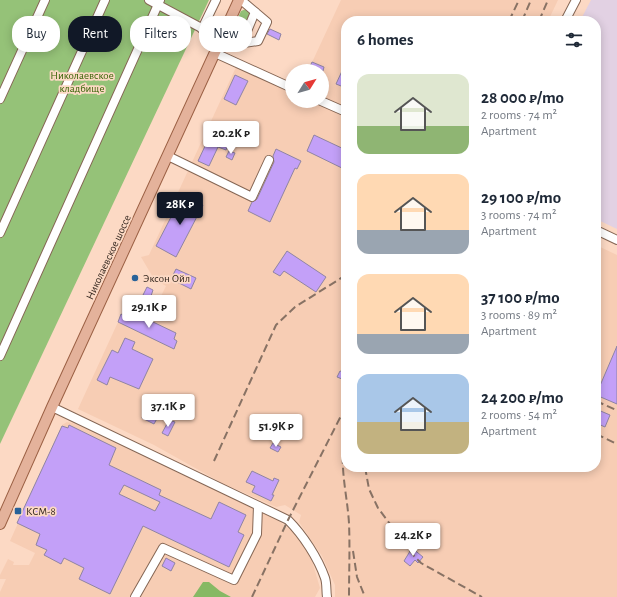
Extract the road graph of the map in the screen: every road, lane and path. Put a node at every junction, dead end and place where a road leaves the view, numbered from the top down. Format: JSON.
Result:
{"nodes":[{"id":1,"x":44,"y":0,"type":"edge"},
{"id":2,"x":105,"y":0,"type":"edge"},
{"id":3,"x":149,"y":0,"type":"edge"},
{"id":4,"x":216,"y":0,"type":"edge"},
{"id":5,"x":240,"y":0,"type":"edge"},
{"id":6,"x":576,"y":0,"type":"edge"},
{"id":7,"x":159,"y":2,"type":"edge"},
{"id":8,"x":258,"y":14,"type":"junction"},
{"id":9,"x":208,"y":16,"type":"edge"},
{"id":10,"x":232,"y":16,"type":"edge"},
{"id":11,"x":568,"y":16,"type":"edge"},
{"id":12,"x":199,"y":27,"type":"edge"},
{"id":13,"x":252,"y":27,"type":"edge"},
{"id":14,"x":252,"y":41,"type":"edge"},
{"id":15,"x":215,"y":52,"type":"edge"},
{"id":16,"x":229,"y":52,"type":"edge"},
{"id":17,"x":285,"y":84,"type":"edge"},
{"id":18,"x":0,"y":99,"type":"edge"},
{"id":19,"x":329,"y":105,"type":"edge"},
{"id":20,"x":341,"y":110,"type":"edge"},
{"id":21,"x":168,"y":156,"type":"junction"},
{"id":22,"x":269,"y":160,"type":"dead end"},
{"id":23,"x":601,"y":232,"type":"edge"},
{"id":24,"x":0,"y":233,"type":"edge"},
{"id":25,"x":617,"y":240,"type":"edge"},
{"id":26,"x":0,"y":356,"type":"edge"},
{"id":27,"x":52,"y":407,"type":"junction"},
{"id":28,"x":258,"y":506,"type":"junction"},
{"id":29,"x":1,"y":517,"type":"edge"},
{"id":30,"x":135,"y":597,"type":"edge"},
{"id":31,"x":327,"y":597,"type":"edge"}],
"edges":[{"from":1,"to":18,"type":"street"},
{"from":2,"to":24,"type":"street"},
{"from":3,"to":7,"type":"street"},
{"from":4,"to":9,"type":"street"},
{"from":5,"to":8,"type":"street"},
{"from":5,"to":10,"type":"main road","name":"Николаевское шоссе"},
{"from":6,"to":11,"type":"street"},
{"from":7,"to":12,"type":"street"},
{"from":7,"to":26,"type":"street"},
{"from":8,"to":13,"type":"street"},
{"from":8,"to":14,"type":"street"},
{"from":15,"to":21,"type":"main road","name":"Николаевское шоссе"},
{"from":16,"to":17,"type":"street"},
{"from":19,"to":20,"type":"street"},
{"from":21,"to":22,"type":"street"},
{"from":21,"to":27,"type":"main road","name":"Николаевское шоссе"},
{"from":23,"to":25,"type":"street"},
{"from":27,"to":28,"type":"street"},
{"from":27,"to":29,"type":"main road","name":"Николаевское шоссе"},
{"from":28,"to":30,"type":"street"},
{"from":28,"to":31,"type":"street"}]}
